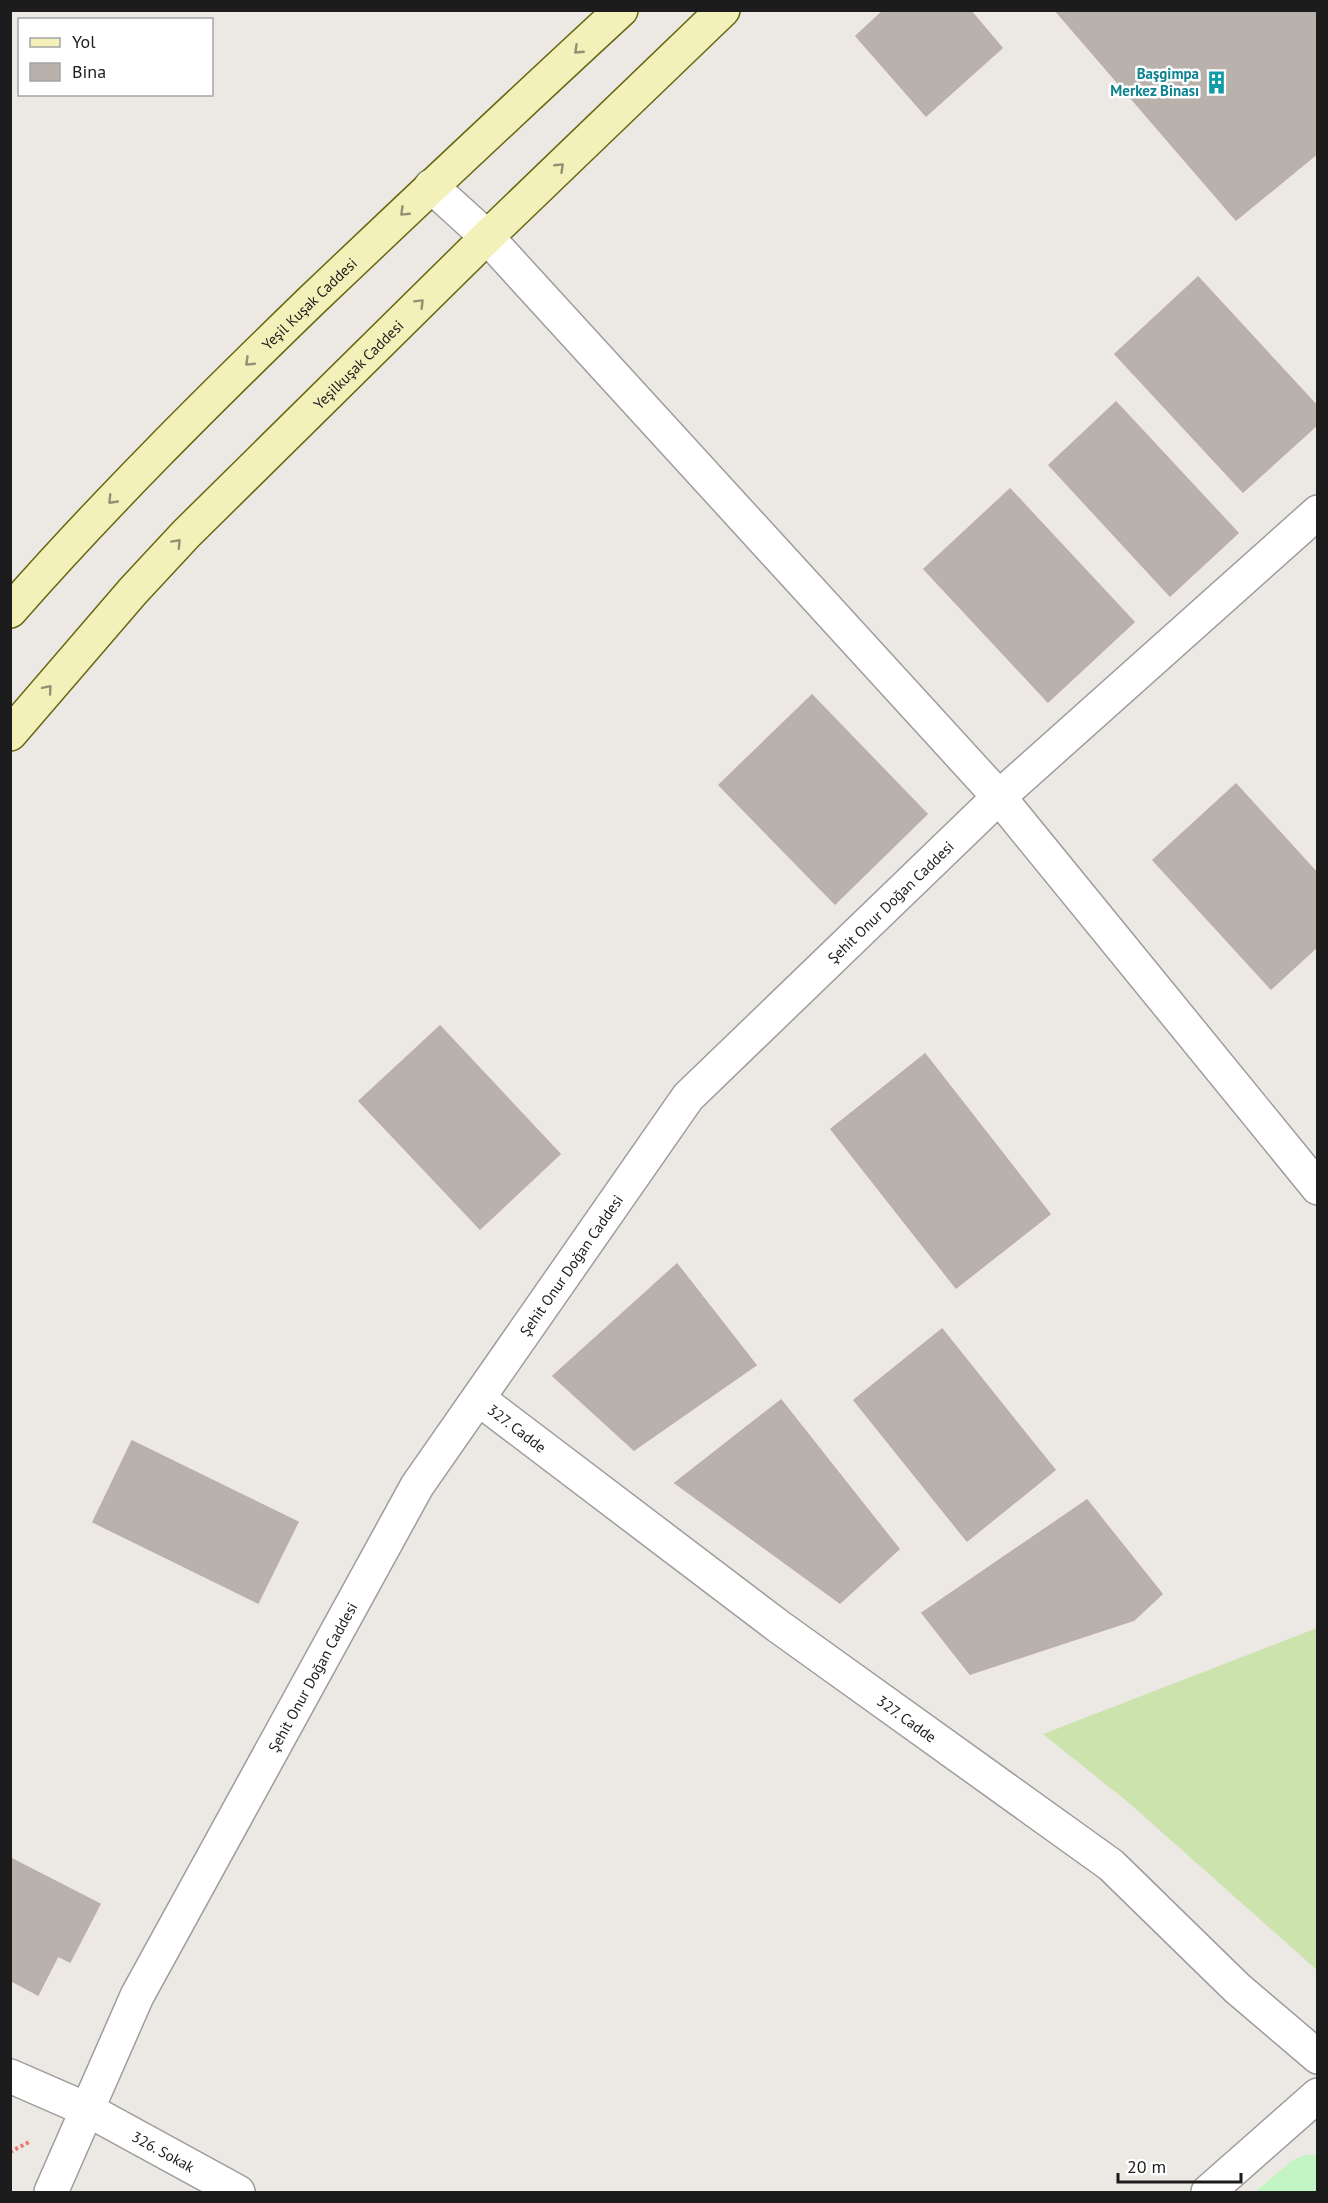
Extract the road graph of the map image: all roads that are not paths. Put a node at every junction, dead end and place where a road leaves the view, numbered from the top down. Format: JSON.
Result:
{"nodes":[{"id":1,"x":621,"y":10,"type":"edge"},
{"id":2,"x":723,"y":10,"type":"edge"},
{"id":3,"x":431,"y":186,"type":"junction"},
{"id":4,"x":487,"y":237,"type":"junction"},
{"id":5,"x":1317,"y":512,"type":"edge"},
{"id":6,"x":10,"y":611,"type":"edge"},
{"id":7,"x":10,"y":734,"type":"edge"},
{"id":8,"x":999,"y":797,"type":"junction"},
{"id":9,"x":1317,"y":1188,"type":"edge"},
{"id":10,"x":478,"y":1399,"type":"junction"},
{"id":11,"x":1317,"y":2057,"type":"edge"},
{"id":12,"x":10,"y":2076,"type":"edge"},
{"id":13,"x":1317,"y":2095,"type":"edge"},
{"id":14,"x":88,"y":2109,"type":"junction"},
{"id":15,"x":51,"y":2193,"type":"edge"},
{"id":16,"x":238,"y":2193,"type":"edge"},
{"id":17,"x":1208,"y":2193,"type":"edge"}],
"edges":[{"from":1,"to":3,"type":"main road","name":"Yeşil Kuşak Caddesi","one_way":true},
{"from":4,"to":2,"type":"main road","name":"Yeşilkuşak Caddesi","one_way":true},
{"from":3,"to":4,"type":"street"},
{"from":3,"to":6,"type":"main road","name":"Yeşil Kuşak Caddesi","one_way":true},
{"from":7,"to":4,"type":"main road","name":"Yeşilkuşak Caddesi","one_way":true},
{"from":4,"to":8,"type":"street"},
{"from":5,"to":8,"type":"street","name":"Şehit Onur Doğan Caddesi"},
{"from":8,"to":9,"type":"street"},
{"from":8,"to":10,"type":"street","name":"Şehit Onur Doğan Caddesi"},
{"from":10,"to":11,"type":"street","name":"327. Cadde"},
{"from":10,"to":14,"type":"street","name":"Şehit Onur Doğan Caddesi"},
{"from":12,"to":14,"type":"street","name":"326. Sokak"},
{"from":13,"to":17,"type":"street"},
{"from":14,"to":15,"type":"street","name":"Şehit Onur Doğan Caddesi"},
{"from":14,"to":16,"type":"street","name":"326. Sokak"}]}
